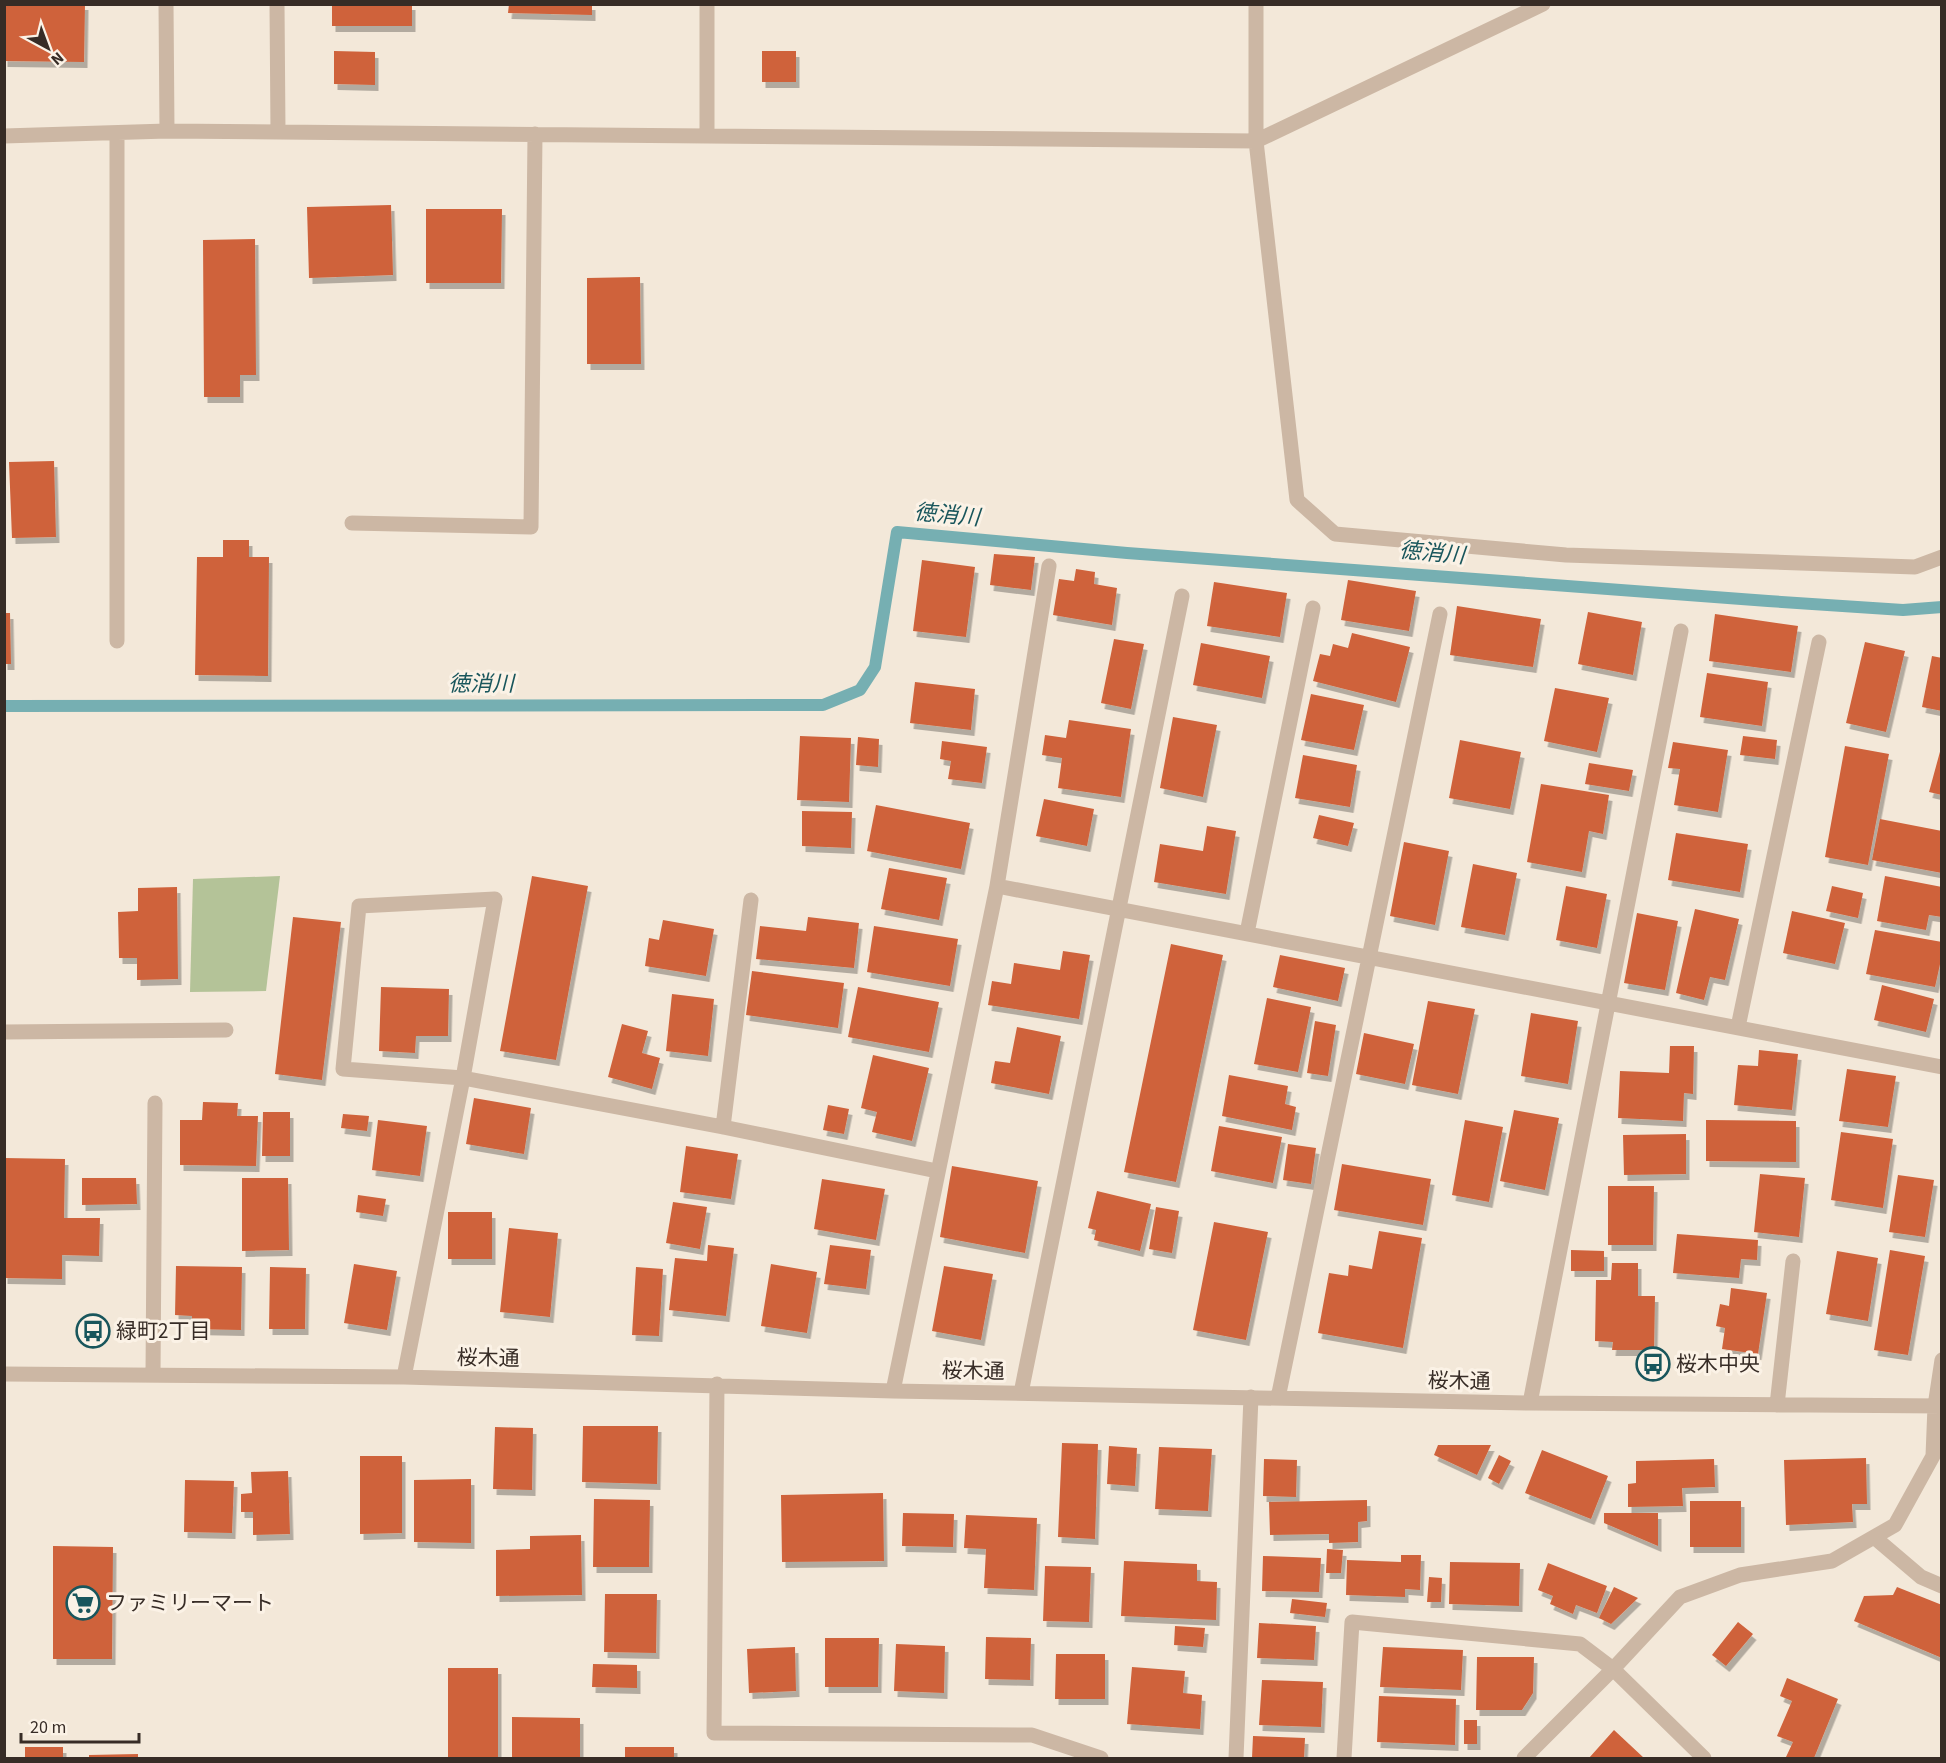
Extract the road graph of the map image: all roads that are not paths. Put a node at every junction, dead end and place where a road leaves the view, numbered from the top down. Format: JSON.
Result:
{"nodes":[{"id":1,"x":166,"y":4,"type":"edge"},
{"id":2,"x":277,"y":4,"type":"edge"},
{"id":3,"x":707,"y":4,"type":"edge"},
{"id":4,"x":1256,"y":4,"type":"edge"},
{"id":5,"x":1543,"y":4,"type":"edge"},
{"id":6,"x":167,"y":131,"type":"junction"},
{"id":7,"x":278,"y":132,"type":"junction"},
{"id":8,"x":117,"y":133,"type":"junction"},
{"id":9,"x":535,"y":134,"type":"junction"},
{"id":10,"x":4,"y":136,"type":"edge"},
{"id":11,"x":707,"y":136,"type":"junction"},
{"id":12,"x":1256,"y":141,"type":"junction"},
{"id":13,"x":352,"y":523,"type":"dead end"},
{"id":14,"x":1941,"y":557,"type":"edge"},
{"id":15,"x":1049,"y":566,"type":"dead end"},
{"id":16,"x":1182,"y":596,"type":"dead end"},
{"id":17,"x":1313,"y":608,"type":"dead end"},
{"id":18,"x":1440,"y":614,"type":"dead end"},
{"id":19,"x":1681,"y":631,"type":"dead end"},
{"id":20,"x":117,"y":642,"type":"dead end"},
{"id":21,"x":1819,"y":642,"type":"dead end"},
{"id":22,"x":997,"y":886,"type":"junction"},
{"id":23,"x":751,"y":900,"type":"dead end"},
{"id":24,"x":1117,"y":909,"type":"junction"},
{"id":25,"x":1247,"y":933,"type":"junction"},
{"id":26,"x":1369,"y":957,"type":"junction"},
{"id":27,"x":1608,"y":1003,"type":"junction"},
{"id":28,"x":1738,"y":1028,"type":"junction"},
{"id":29,"x":226,"y":1030,"type":"dead end"},
{"id":30,"x":4,"y":1032,"type":"edge"},
{"id":31,"x":1941,"y":1067,"type":"edge"},
{"id":32,"x":463,"y":1078,"type":"junction"},
{"id":33,"x":155,"y":1103,"type":"dead end"},
{"id":34,"x":723,"y":1126,"type":"junction"},
{"id":35,"x":937,"y":1171,"type":"junction"},
{"id":36,"x":1793,"y":1261,"type":"dead end"},
{"id":37,"x":1941,"y":1360,"type":"edge"},
{"id":38,"x":4,"y":1374,"type":"edge"},
{"id":39,"x":153,"y":1375,"type":"junction"},
{"id":40,"x":404,"y":1377,"type":"junction"},
{"id":41,"x":717,"y":1384,"type":"junction"},
{"id":42,"x":893,"y":1391,"type":"junction"},
{"id":43,"x":1021,"y":1393,"type":"junction"},
{"id":44,"x":1251,"y":1397,"type":"junction"},
{"id":45,"x":1278,"y":1398,"type":"junction"},
{"id":46,"x":1530,"y":1403,"type":"junction"},
{"id":47,"x":1777,"y":1405,"type":"junction"},
{"id":48,"x":1938,"y":1406,"type":"edge"},
{"id":49,"x":1874,"y":1537,"type":"junction"},
{"id":50,"x":1941,"y":1586,"type":"edge"},
{"id":51,"x":1613,"y":1669,"type":"junction"},
{"id":52,"x":1101,"y":1758,"type":"edge"},
{"id":53,"x":1236,"y":1758,"type":"edge"},
{"id":54,"x":1344,"y":1758,"type":"edge"},
{"id":55,"x":1524,"y":1758,"type":"edge"},
{"id":56,"x":1704,"y":1758,"type":"edge"}],
"edges":[{"from":1,"to":6,"type":"street"},
{"from":2,"to":7,"type":"street"},
{"from":3,"to":11,"type":"street"},
{"from":4,"to":12,"type":"street"},
{"from":5,"to":12,"type":"street"},
{"from":6,"to":7,"type":"street"},
{"from":6,"to":8,"type":"street"},
{"from":7,"to":9,"type":"street"},
{"from":8,"to":10,"type":"street"},
{"from":8,"to":20,"type":"street"},
{"from":9,"to":11,"type":"street"},
{"from":9,"to":13,"type":"street"},
{"from":11,"to":12,"type":"street"},
{"from":12,"to":14,"type":"street"},
{"from":15,"to":22,"type":"street"},
{"from":16,"to":24,"type":"street"},
{"from":17,"to":25,"type":"street"},
{"from":18,"to":26,"type":"street"},
{"from":19,"to":27,"type":"street"},
{"from":21,"to":28,"type":"street"},
{"from":22,"to":24,"type":"street"},
{"from":22,"to":35,"type":"street"},
{"from":23,"to":34,"type":"street"},
{"from":24,"to":25,"type":"street"},
{"from":24,"to":43,"type":"street"},
{"from":25,"to":26,"type":"street"},
{"from":26,"to":27,"type":"street"},
{"from":26,"to":45,"type":"street"},
{"from":27,"to":28,"type":"street"},
{"from":27,"to":46,"type":"street"},
{"from":28,"to":31,"type":"street"},
{"from":29,"to":30,"type":"street"},
{"from":32,"to":32,"type":"street"},
{"from":32,"to":34,"type":"street"},
{"from":32,"to":40,"type":"street"},
{"from":33,"to":39,"type":"street"},
{"from":34,"to":35,"type":"street"},
{"from":35,"to":42,"type":"street"},
{"from":36,"to":47,"type":"street"},
{"from":37,"to":48,"type":"street"},
{"from":38,"to":39,"type":"street","name":"桜木通"},
{"from":39,"to":40,"type":"street","name":"桜木通"},
{"from":40,"to":41,"type":"street","name":"桜木通"},
{"from":41,"to":42,"type":"street","name":"桜木通"},
{"from":41,"to":52,"type":"street"},
{"from":42,"to":43,"type":"street","name":"桜木通"},
{"from":43,"to":44,"type":"street","name":"桜木通"},
{"from":44,"to":45,"type":"street","name":"桜木通"},
{"from":44,"to":53,"type":"street"},
{"from":45,"to":46,"type":"street","name":"桜木通"},
{"from":46,"to":47,"type":"street","name":"桜木通"},
{"from":47,"to":48,"type":"street","name":"桜木通"},
{"from":48,"to":49,"type":"street"},
{"from":49,"to":50,"type":"street"},
{"from":49,"to":51,"type":"street"},
{"from":51,"to":54,"type":"street"},
{"from":51,"to":55,"type":"street"},
{"from":51,"to":56,"type":"street"}]}
